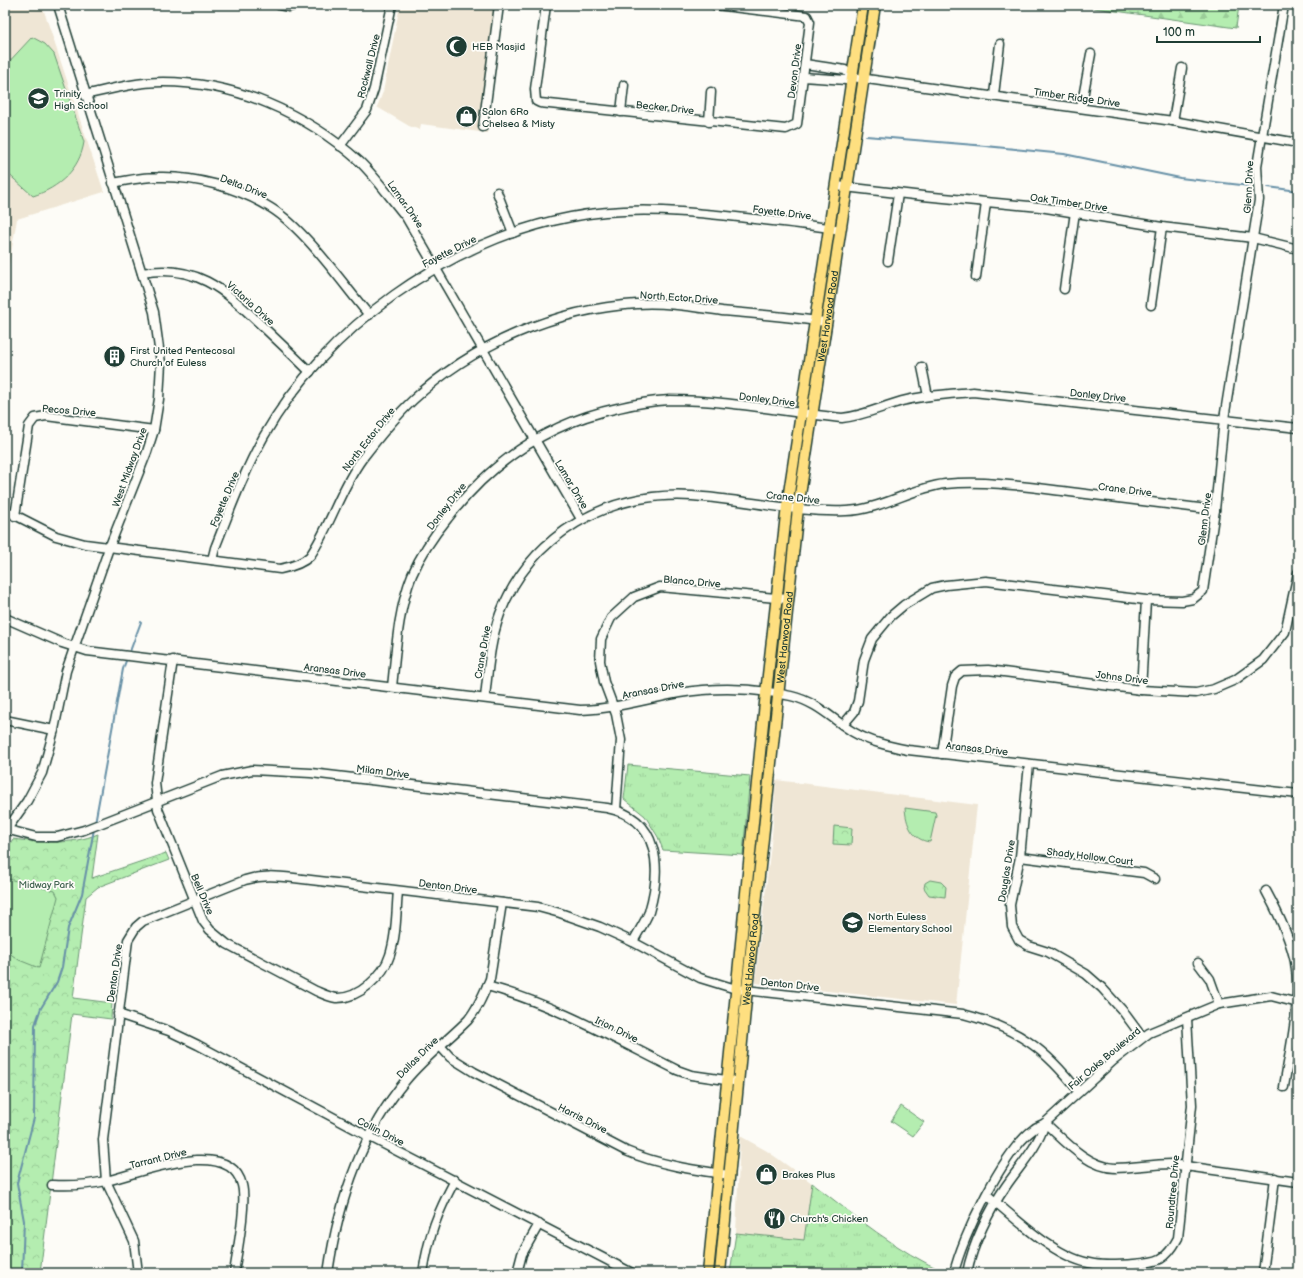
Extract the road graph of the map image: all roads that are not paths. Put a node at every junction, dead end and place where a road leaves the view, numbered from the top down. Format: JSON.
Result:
{"nodes":[{"id":1,"x":59,"y":5,"type":"edge"},
{"id":2,"x":279,"y":5,"type":"edge"},
{"id":3,"x":296,"y":5,"type":"edge"},
{"id":4,"x":392,"y":5,"type":"edge"},
{"id":5,"x":499,"y":5,"type":"edge"},
{"id":6,"x":546,"y":5,"type":"edge"},
{"id":7,"x":715,"y":5,"type":"edge"},
{"id":8,"x":863,"y":5,"type":"edge"},
{"id":9,"x":875,"y":5,"type":"edge"},
{"id":10,"x":1284,"y":5,"type":"edge"},
{"id":11,"x":1000,"y":44,"type":"dead end"},
{"id":12,"x":1091,"y":54,"type":"dead end"},
{"id":13,"x":805,"y":64,"type":"junction"},
{"id":14,"x":1182,"y":68,"type":"dead end"},
{"id":15,"x":803,"y":77,"type":"junction"},
{"id":16,"x":852,"y":77,"type":"junction"},
{"id":17,"x":864,"y":79,"type":"junction"},
{"id":18,"x":624,"y":85,"type":"dead end"},
{"id":19,"x":711,"y":92,"type":"dead end"},
{"id":20,"x":85,"y":95,"type":"junction"},
{"id":21,"x":994,"y":95,"type":"junction"},
{"id":22,"x":1081,"y":108,"type":"junction"},
{"id":23,"x":621,"y":112,"type":"junction"},
{"id":24,"x":1173,"y":121,"type":"junction"},
{"id":25,"x":709,"y":122,"type":"junction"},
{"id":26,"x":483,"y":127,"type":"dead end"},
{"id":27,"x":792,"y":128,"type":"joint"},
{"id":28,"x":1262,"y":137,"type":"junction"},
{"id":29,"x":1298,"y":143,"type":"edge"},
{"id":30,"x":340,"y":146,"type":"junction"},
{"id":31,"x":113,"y":183,"type":"junction"},
{"id":32,"x":836,"y":186,"type":"junction"},
{"id":33,"x":847,"y":187,"type":"junction"},
{"id":34,"x":497,"y":192,"type":"dead end"},
{"id":35,"x":898,"y":194,"type":"junction"},
{"id":36,"x":986,"y":203,"type":"junction"},
{"id":37,"x":1075,"y":212,"type":"junction"},
{"id":38,"x":1162,"y":227,"type":"junction"},
{"id":39,"x":830,"y":228,"type":"junction"},
{"id":40,"x":841,"y":230,"type":"junction"},
{"id":41,"x":513,"y":233,"type":"junction"},
{"id":42,"x":1253,"y":238,"type":"junction"},
{"id":43,"x":1298,"y":249,"type":"edge"},
{"id":44,"x":888,"y":261,"type":"dead end"},
{"id":45,"x":435,"y":268,"type":"junction"},
{"id":46,"x":142,"y":273,"type":"junction"},
{"id":47,"x":976,"y":277,"type":"dead end"},
{"id":48,"x":1064,"y":289,"type":"dead end"},
{"id":49,"x":1151,"y":305,"type":"dead end"},
{"id":50,"x":369,"y":315,"type":"junction"},
{"id":51,"x":820,"y":322,"type":"junction"},
{"id":52,"x":483,"y":349,"type":"junction"},
{"id":53,"x":922,"y":367,"type":"dead end"},
{"id":54,"x":310,"y":372,"type":"junction"},
{"id":55,"x":928,"y":396,"type":"junction"},
{"id":56,"x":801,"y":413,"type":"junction"},
{"id":57,"x":812,"y":415,"type":"junction"},
{"id":58,"x":1224,"y":419,"type":"junction"},
{"id":59,"x":1298,"y":428,"type":"edge"},
{"id":60,"x":154,"y":430,"type":"junction"},
{"id":61,"x":534,"y":440,"type":"junction"},
{"id":62,"x":786,"y":506,"type":"junction"},
{"id":63,"x":798,"y":508,"type":"junction"},
{"id":64,"x":5,"y":510,"type":"edge"},
{"id":65,"x":1215,"y":510,"type":"junction"},
{"id":66,"x":15,"y":516,"type":"junction"},
{"id":67,"x":581,"y":519,"type":"junction"},
{"id":68,"x":109,"y":548,"type":"junction"},
{"id":69,"x":212,"y":560,"type":"junction"},
{"id":70,"x":1298,"y":573,"type":"edge"},
{"id":71,"x":776,"y":598,"type":"junction"},
{"id":72,"x":787,"y":599,"type":"junction"},
{"id":73,"x":1146,"y":600,"type":"junction"},
{"id":74,"x":5,"y":618,"type":"edge"},
{"id":75,"x":74,"y":647,"type":"junction"},
{"id":76,"x":173,"y":660,"type":"junction"},
{"id":77,"x":392,"y":687,"type":"junction"},
{"id":78,"x":1141,"y":690,"type":"junction"},
{"id":79,"x":766,"y":693,"type":"junction"},
{"id":80,"x":778,"y":694,"type":"junction"},
{"id":81,"x":485,"y":698,"type":"junction"},
{"id":82,"x":613,"y":706,"type":"junction"},
{"id":83,"x":5,"y":720,"type":"edge"},
{"id":84,"x":843,"y":725,"type":"junction"},
{"id":85,"x":54,"y":730,"type":"junction"},
{"id":86,"x":942,"y":754,"type":"junction"},
{"id":87,"x":1029,"y":764,"type":"junction"},
{"id":88,"x":1298,"y":794,"type":"edge"},
{"id":89,"x":157,"y":801,"type":"junction"},
{"id":90,"x":616,"y":810,"type":"junction"},
{"id":91,"x":6,"y":830,"type":"edge"},
{"id":92,"x":1020,"y":857,"type":"junction"},
{"id":93,"x":1155,"y":879,"type":"dead end"},
{"id":94,"x":398,"y":891,"type":"junction"},
{"id":95,"x":1266,"y":891,"type":"dead end"},
{"id":96,"x":194,"y":900,"type":"junction"},
{"id":97,"x":745,"y":902,"type":"junction"},
{"id":98,"x":502,"y":903,"type":"junction"},
{"id":99,"x":757,"y":903,"type":"junction"},
{"id":100,"x":634,"y":942,"type":"junction"},
{"id":101,"x":1198,"y":963,"type":"dead end"},
{"id":102,"x":487,"y":986,"type":"junction"},
{"id":103,"x":736,"y":989,"type":"junction"},
{"id":104,"x":747,"y":989,"type":"junction"},
{"id":105,"x":1297,"y":1002,"type":"edge"},
{"id":106,"x":1219,"y":1004,"type":"junction"},
{"id":107,"x":118,"y":1014,"type":"junction"},
{"id":108,"x":1187,"y":1018,"type":"junction"},
{"id":109,"x":1142,"y":1037,"type":"junction"},
{"id":110,"x":441,"y":1047,"type":"junction"},
{"id":111,"x":727,"y":1081,"type":"junction"},
{"id":112,"x":739,"y":1082,"type":"junction"},
{"id":113,"x":1284,"y":1087,"type":"dead end"},
{"id":114,"x":1079,"y":1092,"type":"junction"},
{"id":115,"x":1045,"y":1123,"type":"junction"},
{"id":116,"x":370,"y":1137,"type":"junction"},
{"id":117,"x":1184,"y":1166,"type":"junction"},
{"id":118,"x":718,"y":1173,"type":"junction"},
{"id":119,"x":730,"y":1175,"type":"junction"},
{"id":120,"x":1275,"y":1178,"type":"junction"},
{"id":121,"x":455,"y":1180,"type":"junction"},
{"id":122,"x":106,"y":1181,"type":"junction"},
{"id":123,"x":1298,"y":1182,"type":"edge"},
{"id":124,"x":52,"y":1185,"type":"dead end"},
{"id":125,"x":987,"y":1195,"type":"junction"},
{"id":126,"x":996,"y":1202,"type":"junction"},
{"id":127,"x":539,"y":1224,"type":"junction"},
{"id":128,"x":955,"y":1269,"type":"edge"},
{"id":129,"x":620,"y":1270,"type":"edge"},
{"id":130,"x":967,"y":1271,"type":"edge"},
{"id":131,"x":138,"y":1273,"type":"edge"},
{"id":132,"x":234,"y":1273,"type":"edge"},
{"id":133,"x":328,"y":1273,"type":"edge"},
{"id":134,"x":423,"y":1273,"type":"edge"},
{"id":135,"x":516,"y":1273,"type":"edge"},
{"id":136,"x":632,"y":1273,"type":"edge"},
{"id":137,"x":708,"y":1273,"type":"edge"},
{"id":138,"x":720,"y":1273,"type":"edge"},
{"id":139,"x":1263,"y":1273,"type":"edge"}],
"edges":[{"from":1,"to":20,"type":"street","name":"West Midway Drive"},
{"from":2,"to":3,"type":"street"},
{"from":4,"to":30,"type":"street","name":"Rockwall Drive"},
{"from":5,"to":26,"type":"street"},
{"from":6,"to":23,"type":"street","name":"Becker Drive"},
{"from":7,"to":13,"type":"street","name":"Devon Drive"},
{"from":8,"to":16,"type":"main road","name":"West Harwood Road"},
{"from":9,"to":17,"type":"main road","name":"West Harwood Road"},
{"from":10,"to":28,"type":"street","name":"Glenn Drive"},
{"from":11,"to":21,"type":"street"},
{"from":12,"to":22,"type":"street"},
{"from":13,"to":15,"type":"street","name":"Devon Drive"},
{"from":13,"to":16,"type":"street"},
{"from":14,"to":24,"type":"street"},
{"from":15,"to":16,"type":"street"},
{"from":15,"to":27,"type":"street","name":"Devon Drive"},
{"from":16,"to":17,"type":"street","name":"Timber Ridge Drive"},
{"from":16,"to":32,"type":"main road","name":"West Harwood Road"},
{"from":17,"to":21,"type":"street","name":"Timber Ridge Drive"},
{"from":17,"to":33,"type":"main road","name":"West Harwood Road"},
{"from":18,"to":23,"type":"street"},
{"from":19,"to":25,"type":"street"},
{"from":20,"to":30,"type":"street","name":"Lamar Drive"},
{"from":20,"to":31,"type":"street","name":"West Midway Drive"},
{"from":21,"to":22,"type":"street","name":"Timber Ridge Drive"},
{"from":22,"to":24,"type":"street","name":"Timber Ridge Drive"},
{"from":23,"to":25,"type":"street","name":"Becker Drive"},
{"from":24,"to":28,"type":"street","name":"Timber Ridge Drive"},
{"from":25,"to":27,"type":"street","name":"Becker Drive"},
{"from":28,"to":29,"type":"street","name":"Timber Ridge Drive"},
{"from":28,"to":42,"type":"street","name":"Glenn Drive"},
{"from":30,"to":45,"type":"street","name":"Lamar Drive"},
{"from":31,"to":46,"type":"street","name":"West Midway Drive"},
{"from":31,"to":50,"type":"street","name":"Delta Drive"},
{"from":32,"to":33,"type":"street","name":"Oak Timber Drive"},
{"from":32,"to":39,"type":"main road","name":"West Harwood Road"},
{"from":33,"to":35,"type":"street","name":"Oak Timber Drive"},
{"from":33,"to":40,"type":"main road","name":"West Harwood Road"},
{"from":34,"to":41,"type":"street"},
{"from":35,"to":36,"type":"street","name":"Oak Timber Drive"},
{"from":35,"to":44,"type":"street"},
{"from":36,"to":37,"type":"street","name":"Oak Timber Drive"},
{"from":36,"to":47,"type":"street"},
{"from":37,"to":38,"type":"street","name":"Oak Timber Drive"},
{"from":37,"to":48,"type":"street"},
{"from":38,"to":42,"type":"street","name":"Oak Timber Drive"},
{"from":38,"to":49,"type":"street"},
{"from":39,"to":40,"type":"street","name":"Fayette Drive"},
{"from":39,"to":41,"type":"street","name":"Fayette Drive"},
{"from":39,"to":51,"type":"main road","name":"West Harwood Road"},
{"from":40,"to":51,"type":"main road","name":"West Harwood Road"},
{"from":41,"to":45,"type":"street","name":"Fayette Drive"},
{"from":42,"to":43,"type":"street","name":"Oak Timber Drive"},
{"from":42,"to":58,"type":"street","name":"Glenn Drive"},
{"from":45,"to":50,"type":"street","name":"Fayette Drive"},
{"from":45,"to":52,"type":"street","name":"Lamar Drive"},
{"from":46,"to":54,"type":"street","name":"Victoria Drive"},
{"from":46,"to":60,"type":"street","name":"West Midway Drive"},
{"from":50,"to":54,"type":"street","name":"Fayette Drive"},
{"from":51,"to":52,"type":"street","name":"North Ector Drive"},
{"from":51,"to":56,"type":"main road","name":"West Harwood Road"},
{"from":51,"to":57,"type":"main road","name":"West Harwood Road"},
{"from":52,"to":61,"type":"street","name":"Lamar Drive"},
{"from":52,"to":69,"type":"street","name":"North Ector Drive"},
{"from":53,"to":55,"type":"street"},
{"from":54,"to":69,"type":"street","name":"Fayette Drive"},
{"from":55,"to":57,"type":"street","name":"Donley Drive"},
{"from":55,"to":58,"type":"street","name":"Donley Drive"},
{"from":56,"to":57,"type":"street","name":"Donley Drive"},
{"from":56,"to":61,"type":"street","name":"Donley Drive"},
{"from":56,"to":62,"type":"main road","name":"West Harwood Road"},
{"from":57,"to":63,"type":"main road","name":"West Harwood Road"},
{"from":58,"to":59,"type":"street","name":"Donley Drive"},
{"from":58,"to":65,"type":"street","name":"Glenn Drive"},
{"from":60,"to":66,"type":"street","name":"Pecos Drive"},
{"from":60,"to":68,"type":"street","name":"West Midway Drive"},
{"from":61,"to":67,"type":"street","name":"Lamar Drive"},
{"from":61,"to":77,"type":"street","name":"Donley Drive"},
{"from":62,"to":63,"type":"street","name":"Crane Drive"},
{"from":62,"to":67,"type":"street","name":"Crane Drive"},
{"from":62,"to":71,"type":"main road","name":"West Harwood Road"},
{"from":63,"to":65,"type":"street","name":"Crane Drive"},
{"from":63,"to":72,"type":"main road","name":"West Harwood Road"},
{"from":64,"to":66,"type":"street","name":"North Ector Drive"},
{"from":65,"to":73,"type":"street","name":"Glenn Drive"},
{"from":66,"to":68,"type":"street","name":"North Ector Drive"},
{"from":67,"to":81,"type":"street","name":"Crane Drive"},
{"from":68,"to":69,"type":"street","name":"North Ector Drive"},
{"from":68,"to":75,"type":"street","name":"West Midway Drive"},
{"from":70,"to":78,"type":"street","name":"Johns Drive"},
{"from":71,"to":72,"type":"street","name":"Blanco Drive"},
{"from":71,"to":79,"type":"main road","name":"West Harwood Road"},
{"from":71,"to":82,"type":"street","name":"Blanco Drive"},
{"from":72,"to":80,"type":"main road","name":"West Harwood Road"},
{"from":73,"to":78,"type":"street"},
{"from":73,"to":84,"type":"street","name":"Glenn Drive"},
{"from":74,"to":75,"type":"street","name":"Aransas Drive"},
{"from":75,"to":76,"type":"street","name":"Aransas Drive"},
{"from":75,"to":85,"type":"street","name":"West Midway Drive"},
{"from":76,"to":77,"type":"street","name":"Aransas Drive"},
{"from":76,"to":89,"type":"street","name":"Bell Drive"},
{"from":77,"to":81,"type":"street","name":"Aransas Drive"},
{"from":78,"to":86,"type":"street","name":"Johns Drive"},
{"from":79,"to":80,"type":"street","name":"Aransas Drive"},
{"from":79,"to":82,"type":"street","name":"Aransas Drive"},
{"from":79,"to":97,"type":"main road","name":"West Harwood Road"},
{"from":80,"to":84,"type":"street","name":"Aransas Drive"},
{"from":80,"to":99,"type":"main road","name":"West Harwood Road"},
{"from":81,"to":82,"type":"street","name":"Aransas Drive"},
{"from":82,"to":90,"type":"street","name":"Blanco Drive"},
{"from":83,"to":85,"type":"street"},
{"from":84,"to":86,"type":"street","name":"Aransas Drive"},
{"from":85,"to":91,"type":"street","name":"West Midway Drive"},
{"from":86,"to":87,"type":"street","name":"Aransas Drive"},
{"from":87,"to":88,"type":"street","name":"Aransas Drive"},
{"from":87,"to":92,"type":"street","name":"Douglas Drive"},
{"from":89,"to":90,"type":"street","name":"Milam Drive"},
{"from":89,"to":91,"type":"street","name":"Milam Drive"},
{"from":89,"to":96,"type":"street","name":"Bell Drive"},
{"from":90,"to":100,"type":"street","name":"Milam Drive"},
{"from":92,"to":93,"type":"street","name":"Shady Hollow Court"},
{"from":92,"to":109,"type":"street","name":"Douglas Drive"},
{"from":94,"to":96,"type":"street","name":"Denton Drive"},
{"from":94,"to":96,"type":"street","name":"Bell Drive"},
{"from":94,"to":98,"type":"street","name":"Denton Drive"},
{"from":95,"to":105,"type":"street"},
{"from":96,"to":107,"type":"street","name":"Denton Drive"},
{"from":97,"to":99,"type":"main road"},
{"from":97,"to":103,"type":"main road","name":"West Harwood Road"},
{"from":98,"to":100,"type":"street","name":"Denton Drive"},
{"from":98,"to":102,"type":"street","name":"Dallas Drive"},
{"from":99,"to":104,"type":"main road","name":"West Harwood Road"},
{"from":100,"to":103,"type":"street","name":"Denton Drive"},
{"from":101,"to":106,"type":"street"},
{"from":102,"to":110,"type":"street","name":"Dallas Drive"},
{"from":102,"to":111,"type":"street","name":"Irion Drive"},
{"from":103,"to":104,"type":"street","name":"Denton Drive"},
{"from":103,"to":111,"type":"main road","name":"West Harwood Road"},
{"from":104,"to":112,"type":"main road","name":"West Harwood Road"},
{"from":104,"to":114,"type":"street","name":"Denton Drive"},
{"from":105,"to":106,"type":"street","name":"Fair Oaks Boulevard"},
{"from":105,"to":113,"type":"street"},
{"from":106,"to":108,"type":"street","name":"Fair Oaks Boulevard"},
{"from":107,"to":116,"type":"street","name":"Collin Drive"},
{"from":107,"to":122,"type":"street","name":"Denton Drive"},
{"from":108,"to":109,"type":"street","name":"Fair Oaks Boulevard"},
{"from":108,"to":117,"type":"street","name":"Roundtree Drive"},
{"from":109,"to":114,"type":"street","name":"Fair Oaks Boulevard"},
{"from":110,"to":116,"type":"street","name":"Dallas Drive"},
{"from":110,"to":118,"type":"street","name":"Harris Drive"},
{"from":111,"to":112,"type":"street","name":"Irion Drive"},
{"from":111,"to":118,"type":"main road","name":"West Harwood Road"},
{"from":112,"to":119,"type":"main road","name":"West Harwood Road"},
{"from":114,"to":115,"type":"street","name":"Fair Oaks Boulevard"},
{"from":115,"to":117,"type":"street"},
{"from":115,"to":125,"type":"street","name":"Fair Oaks Boulevard"},
{"from":115,"to":126,"type":"street","name":"Fair Oaks Boulevard"},
{"from":116,"to":121,"type":"street","name":"Collin Drive"},
{"from":116,"to":133,"type":"street","name":"Dallas Drive"},
{"from":117,"to":120,"type":"street"},
{"from":117,"to":126,"type":"street","name":"Roundtree Drive"},
{"from":118,"to":119,"type":"street","name":"Harris Drive"},
{"from":118,"to":137,"type":"main road","name":"West Harwood Road"},
{"from":119,"to":138,"type":"main road","name":"West Harwood Road"},
{"from":120,"to":123,"type":"street"},
{"from":120,"to":139,"type":"street"},
{"from":121,"to":127,"type":"street","name":"Collin Drive"},
{"from":121,"to":134,"type":"street"},
{"from":122,"to":124,"type":"street","name":"Tarrant Drive"},
{"from":122,"to":131,"type":"street","name":"Denton Drive"},
{"from":122,"to":132,"type":"street","name":"Tarrant Drive"},
{"from":125,"to":126,"type":"street","name":"Roundtree Drive"},
{"from":125,"to":128,"type":"street","name":"Fair Oaks Boulevard"},
{"from":126,"to":130,"type":"street","name":"Fair Oaks Boulevard"},
{"from":127,"to":129,"type":"street","name":"Collin Drive"},
{"from":127,"to":135,"type":"street"},
{"from":128,"to":130,"type":"street"},
{"from":129,"to":136,"type":"street","name":"Collin Drive"}]}
